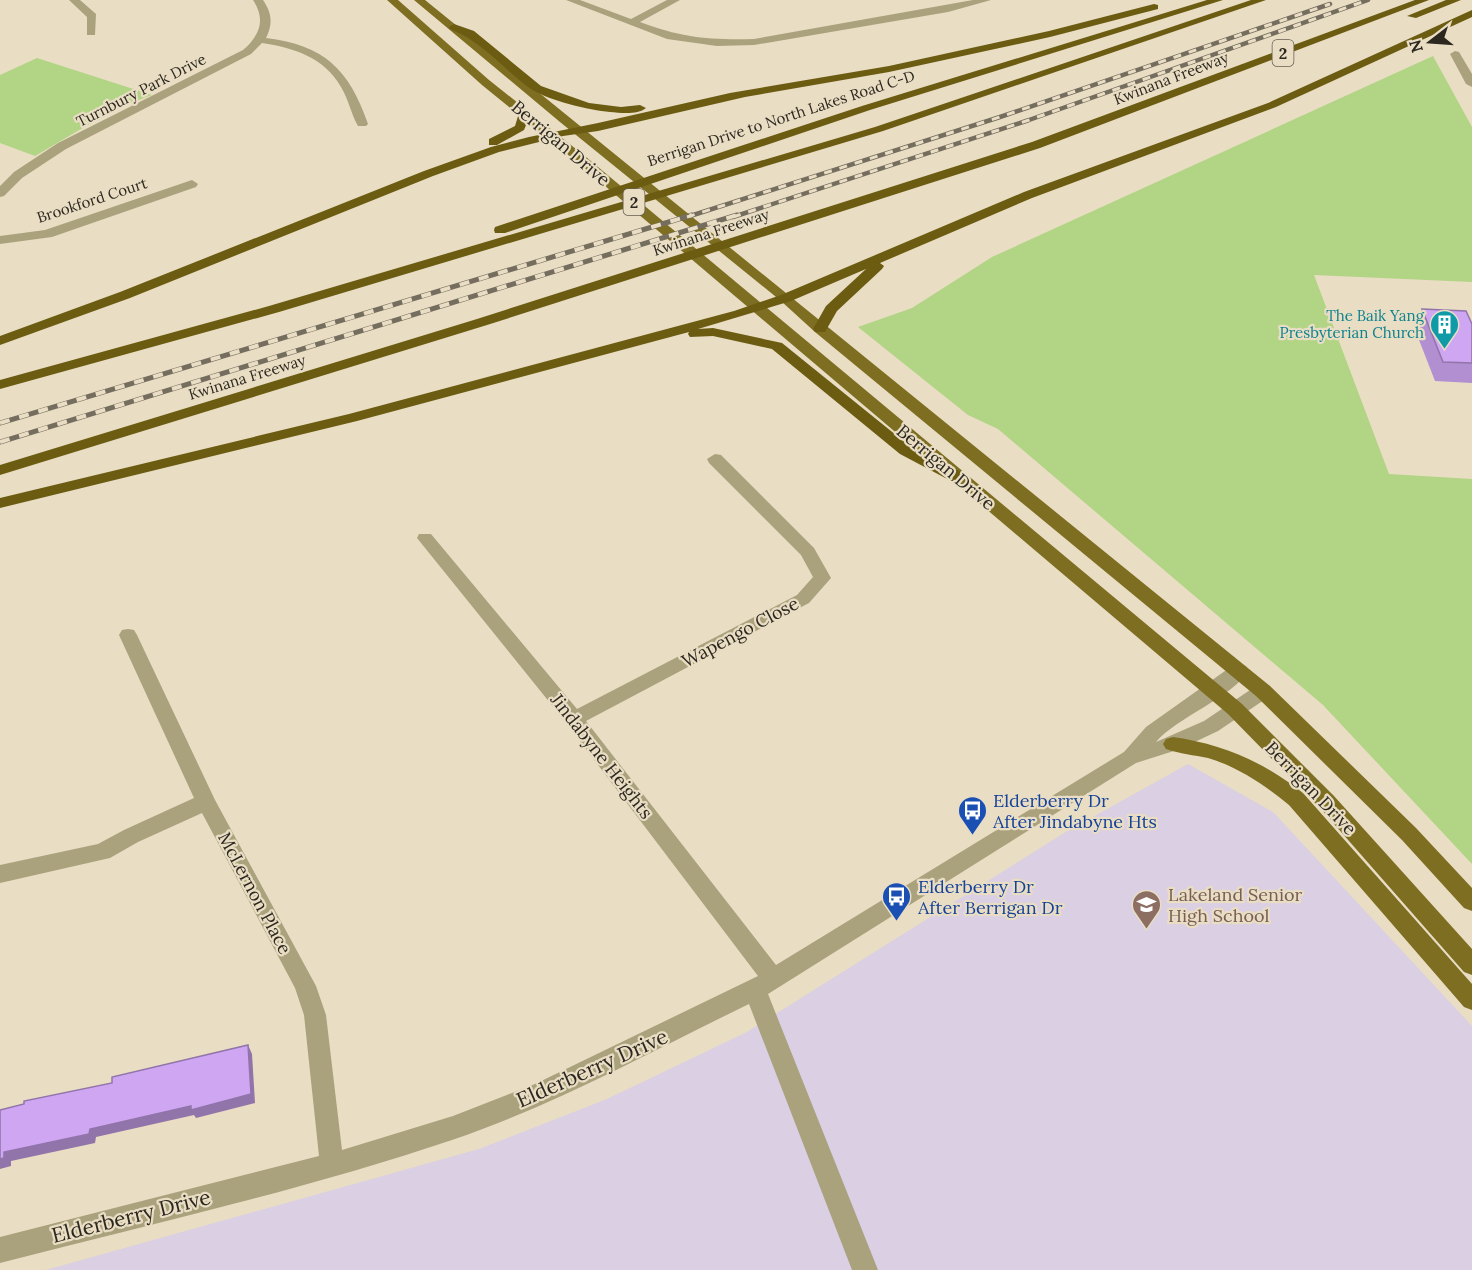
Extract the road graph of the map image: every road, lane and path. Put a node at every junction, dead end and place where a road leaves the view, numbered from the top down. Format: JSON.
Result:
{"nodes":[{"id":1,"x":74,"y":0,"type":"edge"},
{"id":2,"x":258,"y":0,"type":"edge"},
{"id":3,"x":392,"y":0,"type":"edge"},
{"id":4,"x":420,"y":0,"type":"edge"},
{"id":5,"x":571,"y":0,"type":"edge"},
{"id":6,"x":675,"y":0,"type":"edge"},
{"id":7,"x":937,"y":0,"type":"edge"},
{"id":8,"x":986,"y":0,"type":"edge"},
{"id":9,"x":1182,"y":0,"type":"edge"},
{"id":10,"x":1218,"y":0,"type":"edge"},
{"id":11,"x":1261,"y":0,"type":"edge"},
{"id":12,"x":1424,"y":0,"type":"edge"},
{"id":13,"x":1456,"y":0,"type":"edge"},
{"id":14,"x":948,"y":9,"type":"junction"},
{"id":15,"x":1472,"y":13,"type":"edge"},
{"id":16,"x":630,"y":23,"type":"junction"},
{"id":17,"x":454,"y":27,"type":"junction"},
{"id":18,"x":91,"y":33,"type":"dead end"},
{"id":19,"x":260,"y":40,"type":"junction"},
{"id":20,"x":1455,"y":54,"type":"dead end"},
{"id":21,"x":1472,"y":84,"type":"edge"},
{"id":22,"x":741,"y":95,"type":"junction"},
{"id":23,"x":1143,"y":106,"type":"junction"},
{"id":24,"x":525,"y":114,"type":"junction"},
{"id":25,"x":362,"y":124,"type":"dead end"},
{"id":26,"x":576,"y":129,"type":"junction"},
{"id":27,"x":550,"y":136,"type":"junction"},
{"id":28,"x":472,"y":156,"type":"junction"},
{"id":29,"x":192,"y":184,"type":"dead end"},
{"id":30,"x":0,"y":193,"type":"edge"},
{"id":31,"x":0,"y":240,"type":"edge"},
{"id":32,"x":892,"y":254,"type":"junction"},
{"id":33,"x":360,"y":283,"type":"junction"},
{"id":34,"x":786,"y":298,"type":"junction"},
{"id":35,"x":756,"y":308,"type":"junction"},
{"id":36,"x":820,"y":329,"type":"junction"},
{"id":37,"x":654,"y":337,"type":"junction"},
{"id":38,"x":0,"y":341,"type":"edge"},
{"id":39,"x":0,"y":385,"type":"edge"},
{"id":40,"x":715,"y":459,"type":"dead end"},
{"id":41,"x":0,"y":471,"type":"edge"},
{"id":42,"x":957,"y":477,"type":"junction"},
{"id":43,"x":0,"y":503,"type":"edge"},
{"id":44,"x":424,"y":538,"type":"dead end"},
{"id":45,"x":128,"y":635,"type":"dead end"},
{"id":46,"x":1239,"y":671,"type":"junction"},
{"id":47,"x":1213,"y":691,"type":"junction"},
{"id":48,"x":1263,"y":692,"type":"junction"},
{"id":49,"x":1235,"y":709,"type":"junction"},
{"id":50,"x":574,"y":719,"type":"junction"},
{"id":51,"x":1173,"y":744,"type":"junction"},
{"id":52,"x":1130,"y":758,"type":"junction"},
{"id":53,"x":206,"y":802,"type":"junction"},
{"id":54,"x":0,"y":874,"type":"edge"},
{"id":55,"x":1472,"y":902,"type":"edge"},
{"id":56,"x":1472,"y":965,"type":"edge"},
{"id":57,"x":764,"y":985,"type":"junction"},
{"id":58,"x":1472,"y":1000,"type":"edge"},
{"id":59,"x":332,"y":1165,"type":"junction"},
{"id":60,"x":0,"y":1250,"type":"edge"},
{"id":61,"x":865,"y":1270,"type":"edge"}],
"edges":[{"from":1,"to":18,"type":"street"},
{"from":2,"to":19,"type":"street"},
{"from":3,"to":24,"type":"main road","name":"Berrigan Drive"},
{"from":4,"to":17,"type":"main road","name":"Berrigan Drive"},
{"from":5,"to":16,"type":"street"},
{"from":6,"to":16,"type":"street"},
{"from":7,"to":14,"type":"street"},
{"from":8,"to":14,"type":"street"},
{"from":9,"to":22,"type":"highway"},
{"from":10,"to":33,"type":"highway","name":"Berrigan Drive to North Lakes Road C-D"},
{"from":11,"to":33,"type":"highway","number":"2"},
{"from":12,"to":23,"type":"highway","name":"Kwinana Freeway","number":"2"},
{"from":13,"to":23,"type":"highway"},
{"from":14,"to":16,"type":"street"},
{"from":15,"to":32,"type":"highway"},
{"from":17,"to":22,"type":"highway"},
{"from":17,"to":26,"type":"main road","name":"Berrigan Drive"},
{"from":19,"to":25,"type":"street"},
{"from":19,"to":30,"type":"street","name":"Turnbury Park Drive"},
{"from":20,"to":21,"type":"street"},
{"from":22,"to":26,"type":"highway"},
{"from":23,"to":41,"type":"highway","name":"Kwinana Freeway","number":"2"},
{"from":24,"to":27,"type":"main road","name":"Berrigan Drive"},
{"from":24,"to":28,"type":"highway"},
{"from":26,"to":27,"type":"highway"},
{"from":26,"to":34,"type":"main road","name":"Berrigan Drive"},
{"from":27,"to":28,"type":"highway"},
{"from":27,"to":35,"type":"main road","name":"Berrigan Drive"},
{"from":28,"to":38,"type":"highway"},
{"from":29,"to":31,"type":"street","name":"Brookford Court"},
{"from":32,"to":34,"type":"highway"},
{"from":32,"to":36,"type":"highway"},
{"from":33,"to":39,"type":"highway","number":"2"},
{"from":34,"to":35,"type":"highway"},
{"from":34,"to":36,"type":"main road","name":"Berrigan Drive"},
{"from":35,"to":37,"type":"highway"},
{"from":35,"to":42,"type":"main road","name":"Berrigan Drive"},
{"from":36,"to":46,"type":"main road","name":"Berrigan Drive"},
{"from":37,"to":42,"type":"highway"},
{"from":37,"to":43,"type":"highway"},
{"from":40,"to":50,"type":"street","name":"Wapengo Close"},
{"from":42,"to":47,"type":"main road","name":"Berrigan Drive"},
{"from":44,"to":50,"type":"street","name":"Jindabyne Heights"},
{"from":45,"to":53,"type":"street","name":"McLernon Place"},
{"from":46,"to":47,"type":"street","name":"Elderberry Drive"},
{"from":46,"to":48,"type":"main road","name":"Berrigan Drive"},
{"from":47,"to":49,"type":"main road","name":"Berrigan Drive"},
{"from":47,"to":52,"type":"street","name":"Elderberry Drive"},
{"from":48,"to":49,"type":"street","name":"Elderberry Drive"},
{"from":48,"to":55,"type":"main road","name":"Berrigan Drive"},
{"from":49,"to":51,"type":"street","name":"Elderberry Drive"},
{"from":49,"to":56,"type":"main road","name":"Berrigan Drive"},
{"from":50,"to":57,"type":"street","name":"Jindabyne Heights"},
{"from":51,"to":52,"type":"street","name":"Elderberry Drive"},
{"from":51,"to":58,"type":"main road"},
{"from":52,"to":57,"type":"street","name":"Elderberry Drive"},
{"from":53,"to":54,"type":"street"},
{"from":53,"to":59,"type":"street","name":"McLernon Place"},
{"from":57,"to":59,"type":"street","name":"Elderberry Drive"},
{"from":57,"to":61,"type":"street","name":"Jindabyne Heights"},
{"from":59,"to":60,"type":"street","name":"Elderberry Drive"}]}
